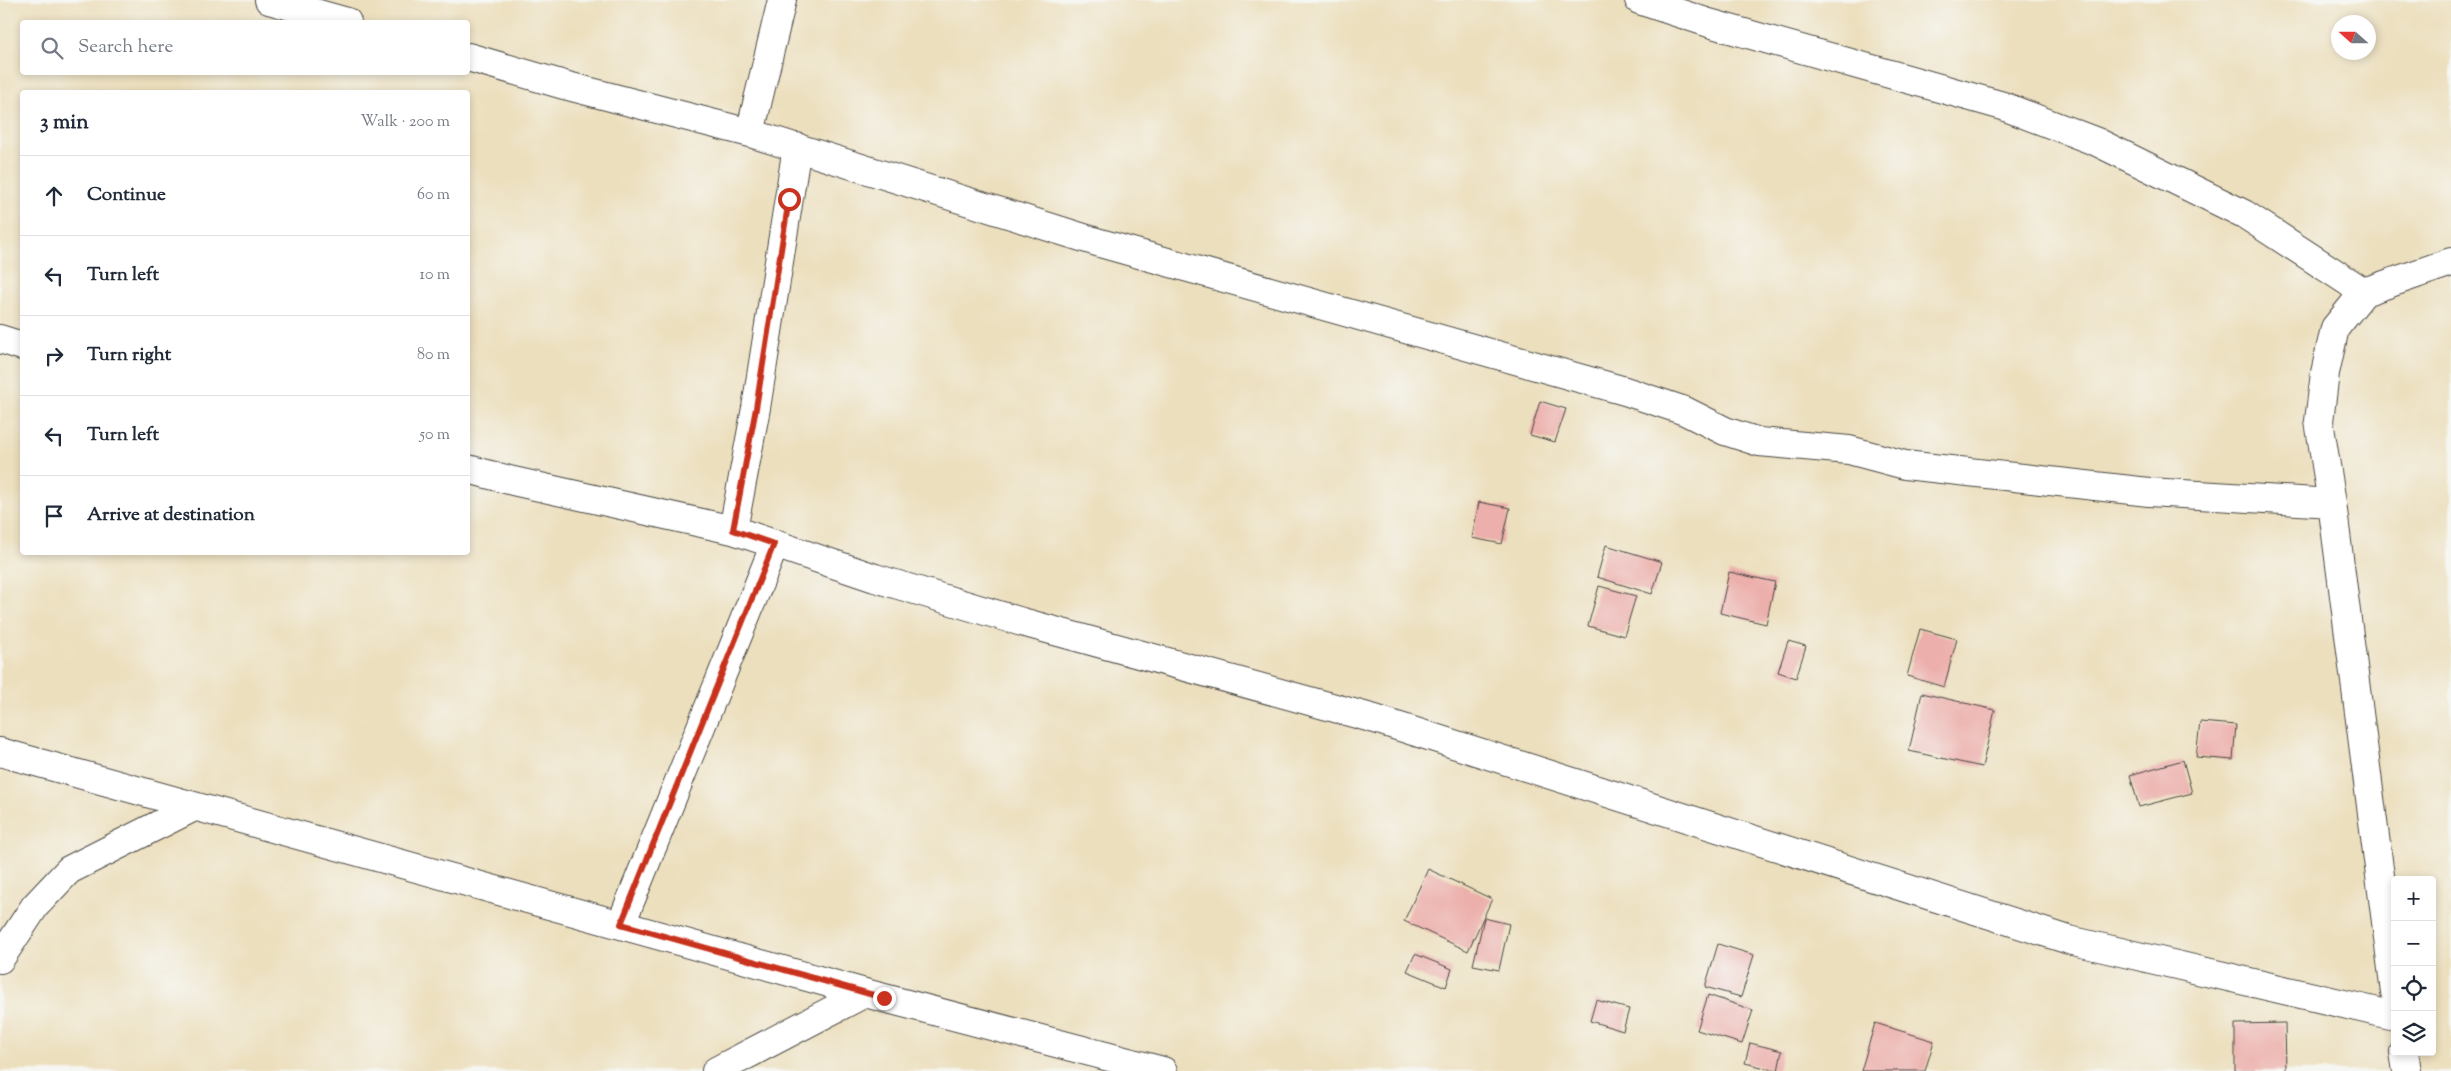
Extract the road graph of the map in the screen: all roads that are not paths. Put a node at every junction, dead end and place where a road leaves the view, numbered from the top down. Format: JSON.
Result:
{"nodes":[{"id":1,"x":269,"y":0,"type":"edge"},
{"id":2,"x":782,"y":0,"type":"edge"},
{"id":3,"x":1639,"y":0,"type":"edge"},
{"id":4,"x":340,"y":20,"type":"edge"},
{"id":5,"x":470,"y":58,"type":"edge"},
{"id":6,"x":750,"y":133,"type":"junction"},
{"id":7,"x":797,"y":147,"type":"junction"},
{"id":8,"x":2451,"y":262,"type":"edge"},
{"id":9,"x":2364,"y":292,"type":"junction"},
{"id":10,"x":0,"y":339,"type":"edge"},
{"id":11,"x":20,"y":345,"type":"edge"},
{"id":12,"x":470,"y":470,"type":"edge"},
{"id":13,"x":2332,"y":503,"type":"junction"},
{"id":14,"x":733,"y":530,"type":"junction"},
{"id":15,"x":774,"y":544,"type":"junction"},
{"id":16,"x":0,"y":752,"type":"edge"},
{"id":17,"x":194,"y":808,"type":"junction"},
{"id":18,"x":621,"y":924,"type":"junction"},
{"id":19,"x":0,"y":959,"type":"edge"},
{"id":20,"x":2392,"y":966,"type":"edge"},
{"id":21,"x":865,"y":993,"type":"junction"},
{"id":22,"x":2391,"y":1015,"type":"edge"},
{"id":23,"x":2405,"y":1056,"type":"edge"},
{"id":24,"x":716,"y":1071,"type":"edge"},
{"id":25,"x":1163,"y":1071,"type":"edge"},
{"id":26,"x":2407,"y":1071,"type":"edge"}],
"edges":[{"from":1,"to":4,"type":"street"},
{"from":2,"to":6,"type":"street"},
{"from":3,"to":9,"type":"street"},
{"from":5,"to":6,"type":"street"},
{"from":6,"to":7,"type":"street"},
{"from":7,"to":13,"type":"street"},
{"from":7,"to":14,"type":"street"},
{"from":8,"to":9,"type":"street"},
{"from":9,"to":13,"type":"street"},
{"from":10,"to":11,"type":"street"},
{"from":12,"to":14,"type":"street"},
{"from":13,"to":20,"type":"street"},
{"from":14,"to":15,"type":"street"},
{"from":15,"to":18,"type":"street"},
{"from":15,"to":22,"type":"street"},
{"from":16,"to":17,"type":"street"},
{"from":17,"to":18,"type":"street"},
{"from":17,"to":19,"type":"street"},
{"from":18,"to":21,"type":"street"},
{"from":21,"to":24,"type":"street"},
{"from":21,"to":25,"type":"street"},
{"from":23,"to":26,"type":"street"}]}
